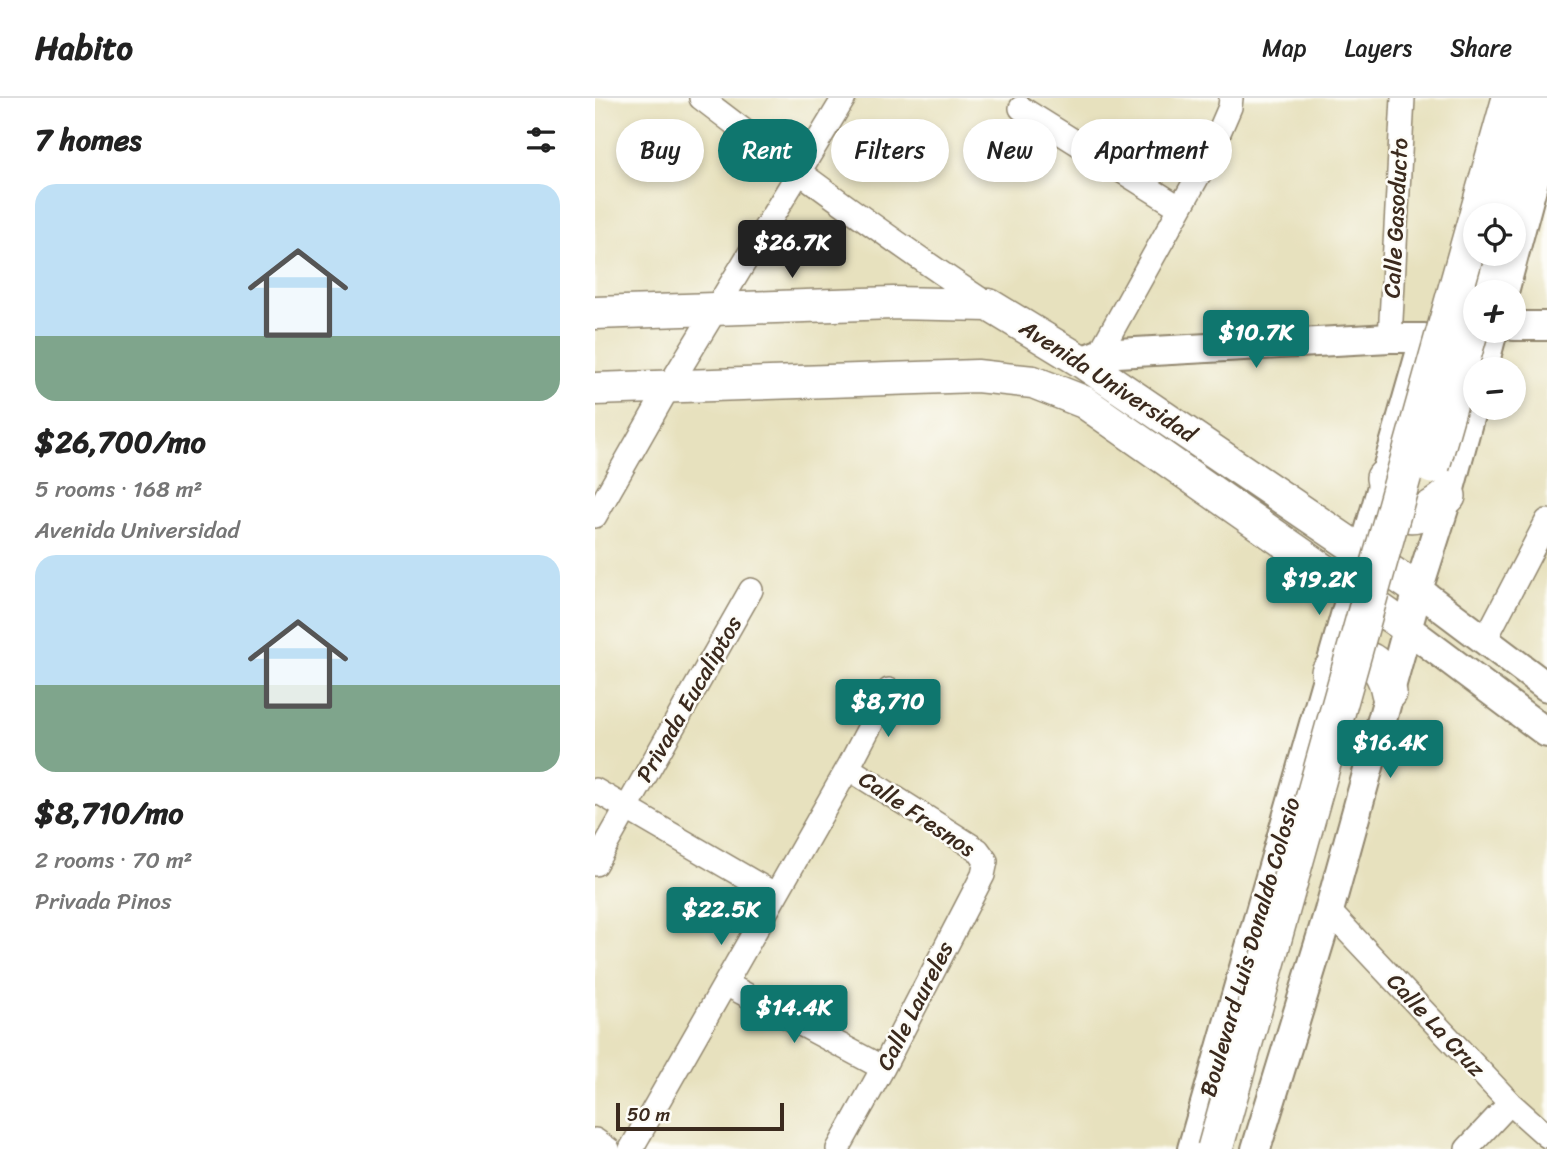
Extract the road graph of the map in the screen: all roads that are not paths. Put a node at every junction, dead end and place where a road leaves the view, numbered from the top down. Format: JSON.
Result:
{"nodes":[{"id":1,"x":701,"y":98,"type":"edge"},
{"id":2,"x":844,"y":98,"type":"edge"},
{"id":3,"x":1231,"y":98,"type":"edge"},
{"id":4,"x":1403,"y":98,"type":"edge"},
{"id":5,"x":1493,"y":98,"type":"edge"},
{"id":6,"x":1510,"y":98,"type":"edge"},
{"id":7,"x":1538,"y":98,"type":"edge"},
{"id":8,"x":1021,"y":108,"type":"dead end"},
{"id":9,"x":729,"y":119,"type":"edge"},
{"id":10,"x":1547,"y":132,"type":"edge"},
{"id":11,"x":817,"y":144,"type":"edge"},
{"id":12,"x":794,"y":182,"type":"edge"},
{"id":13,"x":812,"y":182,"type":"edge"},
{"id":14,"x":1480,"y":203,"type":"edge"},
{"id":15,"x":1507,"y":203,"type":"edge"},
{"id":16,"x":1179,"y":207,"type":"junction"},
{"id":17,"x":1463,"y":265,"type":"edge"},
{"id":18,"x":1507,"y":280,"type":"edge"},
{"id":19,"x":989,"y":304,"type":"junction"},
{"id":20,"x":716,"y":307,"type":"junction"},
{"id":21,"x":595,"y":313,"type":"edge"},
{"id":22,"x":1526,"y":326,"type":"edge"},
{"id":23,"x":1547,"y":326,"type":"edge"},
{"id":24,"x":1390,"y":338,"type":"junction"},
{"id":25,"x":1424,"y":338,"type":"junction"},
{"id":26,"x":1467,"y":343,"type":"edge"},
{"id":27,"x":1090,"y":358,"type":"junction"},
{"id":28,"x":668,"y":388,"type":"junction"},
{"id":29,"x":595,"y":389,"type":"edge"},
{"id":30,"x":1469,"y":420,"type":"edge"},
{"id":31,"x":1384,"y":478,"type":"junction"},
{"id":32,"x":1448,"y":496,"type":"junction"},
{"id":33,"x":595,"y":516,"type":"edge"},
{"id":34,"x":1547,"y":521,"type":"edge"},
{"id":35,"x":1363,"y":551,"type":"junction"},
{"id":36,"x":751,"y":590,"type":"dead end"},
{"id":37,"x":1417,"y":590,"type":"junction"},
{"id":38,"x":1352,"y":591,"type":"junction"},
{"id":39,"x":1407,"y":628,"type":"junction"},
{"id":40,"x":1485,"y":640,"type":"junction"},
{"id":41,"x":1329,"y":672,"type":"junction"},
{"id":42,"x":1547,"y":687,"type":"edge"},
{"id":43,"x":889,"y":690,"type":"dead end"},
{"id":44,"x":1389,"y":693,"type":"junction"},
{"id":45,"x":1547,"y":733,"type":"edge"},
{"id":46,"x":848,"y":768,"type":"junction"},
{"id":47,"x":595,"y":790,"type":"edge"},
{"id":48,"x":627,"y":807,"type":"junction"},
{"id":49,"x":986,"y":861,"type":"joint"},
{"id":50,"x":595,"y":864,"type":"edge"},
{"id":51,"x":774,"y":894,"type":"junction"},
{"id":52,"x":1329,"y":911,"type":"junction"},
{"id":53,"x":726,"y":984,"type":"junction"},
{"id":54,"x":883,"y":1068,"type":"junction"},
{"id":55,"x":1510,"y":1102,"type":"junction"},
{"id":56,"x":1547,"y":1136,"type":"edge"},
{"id":57,"x":595,"y":1140,"type":"edge"},
{"id":58,"x":608,"y":1149,"type":"edge"},
{"id":59,"x":632,"y":1149,"type":"edge"},
{"id":60,"x":838,"y":1149,"type":"edge"},
{"id":61,"x":1192,"y":1149,"type":"edge"},
{"id":62,"x":1215,"y":1149,"type":"edge"},
{"id":63,"x":1235,"y":1149,"type":"edge"},
{"id":64,"x":1256,"y":1149,"type":"edge"},
{"id":65,"x":1467,"y":1149,"type":"edge"}],
"edges":[{"from":1,"to":9,"type":"street"},
{"from":2,"to":11,"type":"street"},
{"from":3,"to":16,"type":"street"},
{"from":4,"to":24,"type":"street","name":"Calle Gasoducto"},
{"from":5,"to":25,"type":"street","name":"Boulevard Luis Donaldo Colosio"},
{"from":6,"to":14,"type":"main road"},
{"from":7,"to":15,"type":"main road"},
{"from":8,"to":16,"type":"street"},
{"from":10,"to":18,"type":"street"},
{"from":12,"to":20,"type":"street"},
{"from":13,"to":19,"type":"street"},
{"from":16,"to":27,"type":"street"},
{"from":17,"to":62,"type":"main road","bridge":true},
{"from":19,"to":20,"type":"main road"},
{"from":19,"to":27,"type":"main road","name":"Avenida Universidad"},
{"from":20,"to":21,"type":"main road"},
{"from":20,"to":28,"type":"street"},
{"from":22,"to":23,"type":"street"},
{"from":24,"to":25,"type":"street"},
{"from":24,"to":27,"type":"street"},
{"from":25,"to":31,"type":"street","name":"Boulevard Luis Donaldo Colosio"},
{"from":26,"to":63,"type":"main road","bridge":true},
{"from":27,"to":35,"type":"main road","name":"Avenida Universidad"},
{"from":28,"to":29,"type":"main road","name":"Avenida Universidad"},
{"from":28,"to":33,"type":"street"},
{"from":28,"to":38,"type":"main road","name":"Avenida Universidad"},
{"from":30,"to":32,"type":"street"},
{"from":31,"to":32,"type":"main road"},
{"from":31,"to":35,"type":"street","name":"Boulevard Luis Donaldo Colosio"},
{"from":32,"to":37,"type":"street"},
{"from":34,"to":40,"type":"street"},
{"from":35,"to":37,"type":"main road","name":"Avenida Universidad"},
{"from":35,"to":38,"type":"street","name":"Boulevard Luis Donaldo Colosio"},
{"from":36,"to":48,"type":"street","name":"Privada Eucaliptos"},
{"from":37,"to":39,"type":"street"},
{"from":37,"to":40,"type":"street","name":"Avenida Universidad"},
{"from":38,"to":39,"type":"main road","name":"Avenida Universidad"},
{"from":38,"to":41,"type":"street","name":"Boulevard Luis Donaldo Colosio"},
{"from":39,"to":44,"type":"street"},
{"from":39,"to":45,"type":"street","name":"Avenida Universidad"},
{"from":40,"to":42,"type":"street","name":"Avenida Universidad"},
{"from":41,"to":44,"type":"main road"},
{"from":41,"to":61,"type":"street","name":"Boulevard Luis Donaldo Colosio"},
{"from":43,"to":46,"type":"street"},
{"from":44,"to":52,"type":"street"},
{"from":46,"to":49,"type":"street","name":"Calle Fresnos"},
{"from":46,"to":51,"type":"street"},
{"from":47,"to":48,"type":"street"},
{"from":48,"to":50,"type":"street","name":"Privada Eucaliptos"},
{"from":48,"to":51,"type":"street"},
{"from":49,"to":54,"type":"street","name":"Calle Laureles"},
{"from":51,"to":53,"type":"street"},
{"from":52,"to":55,"type":"street","name":"Calle La Cruz"},
{"from":52,"to":64,"type":"street"},
{"from":53,"to":54,"type":"street"},
{"from":53,"to":59,"type":"street"},
{"from":54,"to":60,"type":"street","name":"Calle Laureles"},
{"from":55,"to":56,"type":"street","name":"Calle La Cruz"},
{"from":55,"to":65,"type":"street"},
{"from":57,"to":58,"type":"street"}]}
